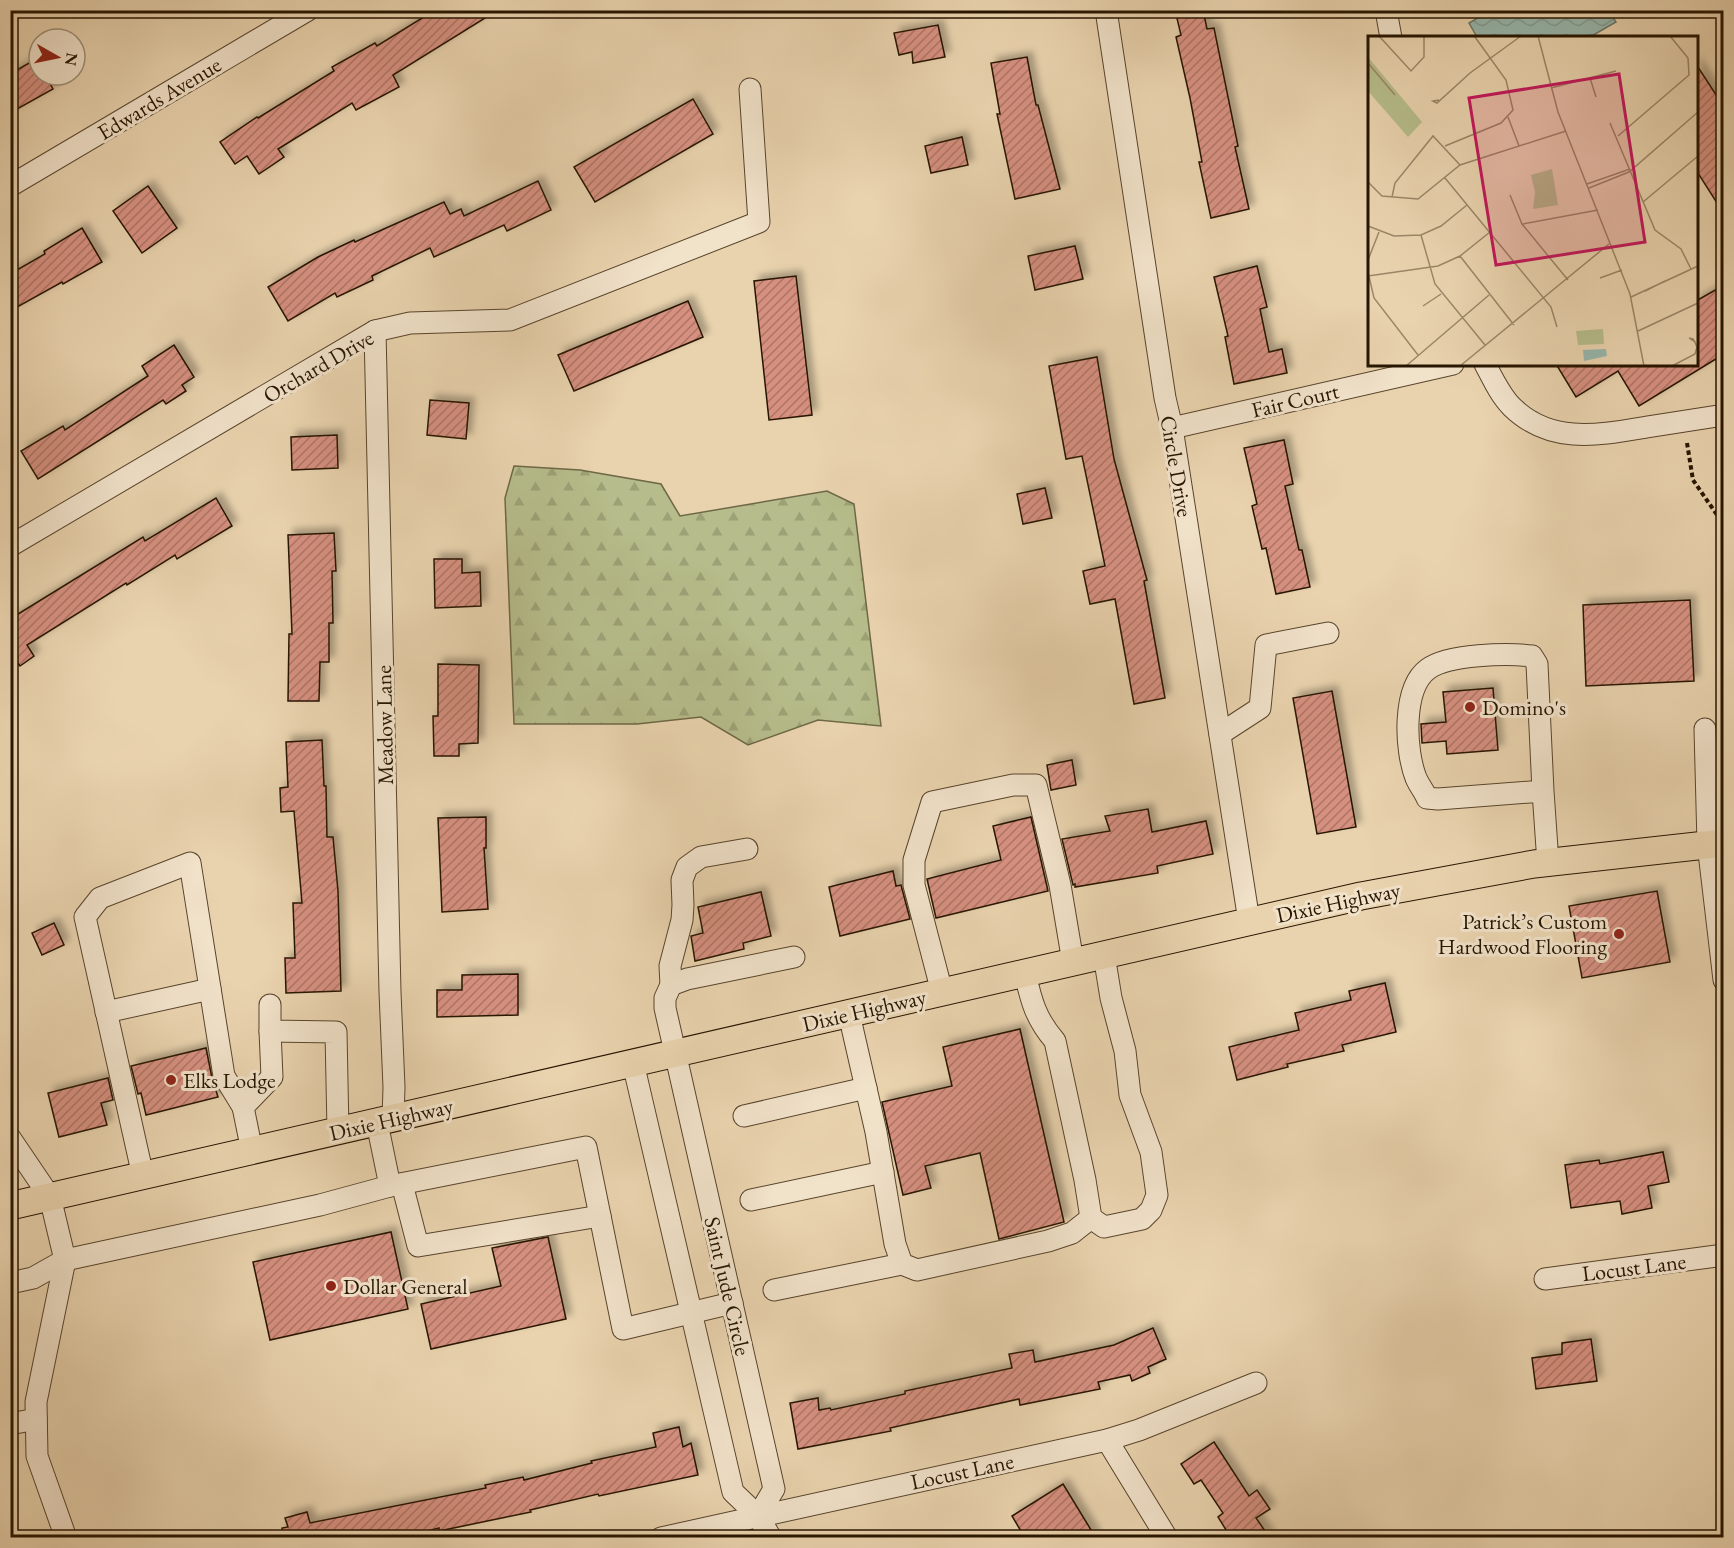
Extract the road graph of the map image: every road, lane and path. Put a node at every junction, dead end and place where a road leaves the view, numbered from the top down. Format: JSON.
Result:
{"nodes":[{"id":1,"x":308,"y":10,"type":"edge"},
{"id":2,"x":1106,"y":10,"type":"edge"},
{"id":3,"x":1386,"y":10,"type":"edge"},
{"id":4,"x":1390,"y":36,"type":"edge"},
{"id":5,"x":750,"y":89,"type":"dead end"},
{"id":6,"x":10,"y":186,"type":"edge"},
{"id":7,"x":375,"y":331,"type":"junction"},
{"id":8,"x":1444,"y":366,"type":"edge"},
{"id":9,"x":1486,"y":366,"type":"edge"},
{"id":10,"x":1724,"y":415,"type":"edge"},
{"id":11,"x":1684,"y":421,"type":"junction"},
{"id":12,"x":1172,"y":428,"type":"junction"},
{"id":13,"x":1724,"y":525,"type":"edge"},
{"id":14,"x":10,"y":546,"type":"edge"},
{"id":15,"x":1328,"y":633,"type":"dead end"},
{"id":16,"x":1705,"y":729,"type":"dead end"},
{"id":17,"x":1220,"y":734,"type":"junction"},
{"id":18,"x":1543,"y":791,"type":"junction"},
{"id":19,"x":1716,"y":843,"type":"edge"},
{"id":20,"x":747,"y":849,"type":"dead end"},
{"id":21,"x":1548,"y":863,"type":"junction"},
{"id":22,"x":1249,"y":921,"type":"junction"},
{"id":23,"x":1104,"y":955,"type":"junction"},
{"id":24,"x":794,"y":957,"type":"dead end"},
{"id":25,"x":1073,"y":962,"type":"junction"},
{"id":26,"x":1024,"y":973,"type":"junction"},
{"id":27,"x":1724,"y":980,"type":"edge"},
{"id":28,"x":671,"y":985,"type":"junction"},
{"id":29,"x":210,"y":989,"type":"junction"},
{"id":30,"x":942,"y":992,"type":"junction"},
{"id":31,"x":270,"y":1005,"type":"dead end"},
{"id":32,"x":106,"y":1012,"type":"junction"},
{"id":33,"x":849,"y":1014,"type":"junction"},
{"id":34,"x":270,"y":1031,"type":"junction"},
{"id":35,"x":675,"y":1054,"type":"junction"},
{"id":36,"x":633,"y":1063,"type":"junction"},
{"id":37,"x":866,"y":1088,"type":"junction"},
{"id":38,"x":243,"y":1107,"type":"junction"},
{"id":39,"x":744,"y":1116,"type":"dead end"},
{"id":40,"x":385,"y":1121,"type":"junction"},
{"id":41,"x":338,"y":1131,"type":"junction"},
{"id":42,"x":10,"y":1138,"type":"edge"},
{"id":43,"x":252,"y":1151,"type":"junction"},
{"id":44,"x":883,"y":1172,"type":"junction"},
{"id":45,"x":143,"y":1176,"type":"junction"},
{"id":46,"x":396,"y":1185,"type":"junction"},
{"id":47,"x":50,"y":1197,"type":"junction"},
{"id":48,"x":752,"y":1200,"type":"dead end"},
{"id":49,"x":10,"y":1206,"type":"edge"},
{"id":50,"x":600,"y":1216,"type":"junction"},
{"id":51,"x":1090,"y":1218,"type":"junction"},
{"id":52,"x":1724,"y":1256,"type":"edge"},
{"id":53,"x":65,"y":1260,"type":"junction"},
{"id":54,"x":902,"y":1264,"type":"junction"},
{"id":55,"x":1545,"y":1279,"type":"dead end"},
{"id":56,"x":10,"y":1283,"type":"edge"},
{"id":57,"x":774,"y":1290,"type":"dead end"},
{"id":58,"x":732,"y":1303,"type":"junction"},
{"id":59,"x":691,"y":1314,"type":"junction"},
{"id":60,"x":1256,"y":1383,"type":"dead end"},
{"id":61,"x":36,"y":1419,"type":"junction"},
{"id":62,"x":10,"y":1424,"type":"edge"},
{"id":63,"x":1107,"y":1440,"type":"junction"},
{"id":64,"x":758,"y":1516,"type":"junction"},
{"id":65,"x":66,"y":1538,"type":"edge"},
{"id":66,"x":661,"y":1538,"type":"edge"},
{"id":67,"x":771,"y":1538,"type":"edge"},
{"id":68,"x":1167,"y":1538,"type":"edge"}],
"edges":[{"from":1,"to":6,"type":"street","name":"Edwards Avenue"},
{"from":2,"to":12,"type":"street","name":"Circle Drive"},
{"from":3,"to":4,"type":"street"},
{"from":5,"to":7,"type":"street","name":"Orchard Drive"},
{"from":7,"to":14,"type":"street","name":"Orchard Drive"},
{"from":7,"to":40,"type":"street","name":"Meadow Lane"},
{"from":8,"to":12,"type":"street","name":"Fair Court"},
{"from":9,"to":11,"type":"street"},
{"from":10,"to":11,"type":"street"},
{"from":11,"to":13,"type":"path"},
{"from":12,"to":17,"type":"street","name":"Circle Drive"},
{"from":15,"to":17,"type":"street"},
{"from":16,"to":19,"type":"street"},
{"from":17,"to":22,"type":"street","name":"Circle Drive"},
{"from":18,"to":18,"type":"street"},
{"from":18,"to":21,"type":"street"},
{"from":19,"to":21,"type":"main road","name":"Dixie Highway"},
{"from":19,"to":27,"type":"street"},
{"from":20,"to":28,"type":"street","name":"Saint Jude Circle"},
{"from":21,"to":22,"type":"main road","name":"Dixie Highway"},
{"from":22,"to":23,"type":"main road","name":"Dixie Highway"},
{"from":23,"to":25,"type":"main road","name":"Dixie Highway"},
{"from":23,"to":51,"type":"street"},
{"from":24,"to":28,"type":"street"},
{"from":25,"to":26,"type":"main road","name":"Dixie Highway"},
{"from":25,"to":30,"type":"street"},
{"from":26,"to":30,"type":"main road","name":"Dixie Highway"},
{"from":26,"to":51,"type":"street"},
{"from":28,"to":35,"type":"street","name":"Saint Jude Circle"},
{"from":29,"to":32,"type":"street"},
{"from":29,"to":32,"type":"street"},
{"from":29,"to":38,"type":"street"},
{"from":30,"to":33,"type":"main road","name":"Dixie Highway"},
{"from":31,"to":34,"type":"street"},
{"from":32,"to":45,"type":"street"},
{"from":33,"to":35,"type":"main road","name":"Dixie Highway"},
{"from":33,"to":37,"type":"street"},
{"from":34,"to":38,"type":"street"},
{"from":34,"to":41,"type":"street"},
{"from":35,"to":36,"type":"main road","name":"Dixie Highway"},
{"from":35,"to":58,"type":"street","name":"Saint Jude Circle"},
{"from":36,"to":40,"type":"main road","name":"Dixie Highway"},
{"from":36,"to":59,"type":"street","name":"Saint Jude Circle"},
{"from":37,"to":39,"type":"street"},
{"from":37,"to":44,"type":"street"},
{"from":38,"to":43,"type":"street"},
{"from":40,"to":41,"type":"main road","name":"Dixie Highway"},
{"from":40,"to":46,"type":"street","name":"Meadow Lane"},
{"from":41,"to":43,"type":"main road","name":"Dixie Highway"},
{"from":42,"to":47,"type":"street"},
{"from":43,"to":45,"type":"main road","name":"Dixie Highway"},
{"from":44,"to":48,"type":"street"},
{"from":44,"to":54,"type":"street"},
{"from":45,"to":47,"type":"main road","name":"Dixie Highway"},
{"from":46,"to":50,"type":"street","name":"Meadow Lane"},
{"from":46,"to":50,"type":"street"},
{"from":46,"to":53,"type":"street"},
{"from":47,"to":49,"type":"main road","name":"Dixie Highway"},
{"from":47,"to":53,"type":"street"},
{"from":50,"to":59,"type":"street"},
{"from":51,"to":54,"type":"street"},
{"from":52,"to":55,"type":"street","name":"Locust Lane"},
{"from":53,"to":56,"type":"street"},
{"from":53,"to":61,"type":"street"},
{"from":54,"to":57,"type":"street"},
{"from":58,"to":59,"type":"street"},
{"from":58,"to":64,"type":"street","name":"Saint Jude Circle"},
{"from":59,"to":64,"type":"street","name":"Saint Jude Circle"},
{"from":60,"to":63,"type":"street","name":"Locust Lane"},
{"from":61,"to":62,"type":"street"},
{"from":61,"to":65,"type":"street"},
{"from":63,"to":64,"type":"street","name":"Locust Lane"},
{"from":63,"to":68,"type":"street"},
{"from":64,"to":66,"type":"street","name":"Locust Lane"},
{"from":64,"to":67,"type":"street","name":"Saint Jude Circle"}]}
